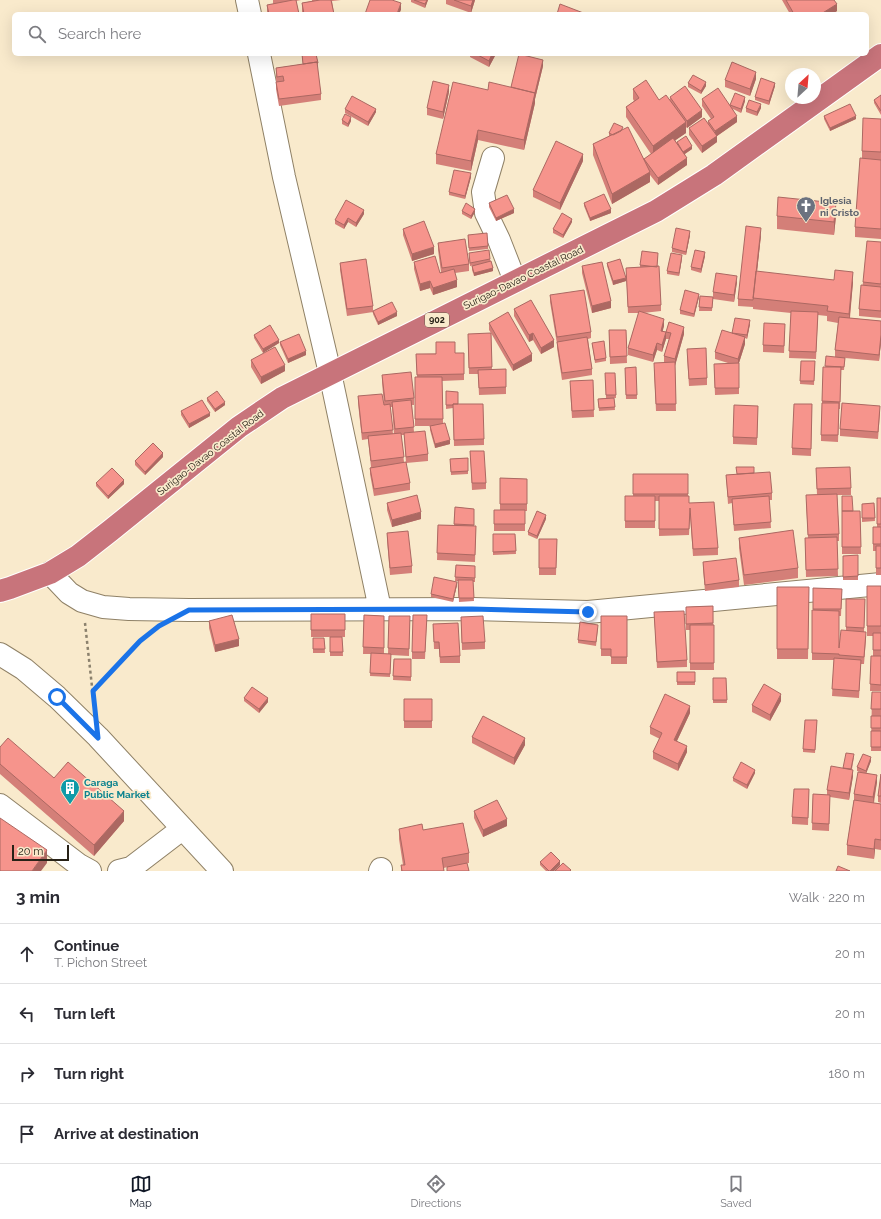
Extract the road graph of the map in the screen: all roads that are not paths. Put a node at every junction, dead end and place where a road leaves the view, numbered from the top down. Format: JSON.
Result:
{"nodes":[{"id":1,"x":247,"y":0,"type":"edge"},
{"id":2,"x":250,"y":12,"type":"edge"},
{"id":3,"x":881,"y":55,"type":"edge"},
{"id":4,"x":259,"y":56,"type":"edge"},
{"id":5,"x":493,"y":158,"type":"dead end"},
{"id":6,"x":515,"y":281,"type":"junction"},
{"id":7,"x":330,"y":373,"type":"junction"},
{"id":8,"x":50,"y":573,"type":"junction"},
{"id":9,"x":881,"y":584,"type":"edge"},
{"id":10,"x":0,"y":591,"type":"edge"},
{"id":11,"x":380,"y":609,"type":"junction"},
{"id":12,"x":0,"y":654,"type":"edge"},
{"id":13,"x":0,"y":805,"type":"edge"},
{"id":14,"x":182,"y":829,"type":"junction"},
{"id":15,"x":90,"y":871,"type":"edge"},
{"id":16,"x":119,"y":871,"type":"edge"},
{"id":17,"x":222,"y":871,"type":"edge"}],
"edges":[{"from":1,"to":2,"type":"street"},
{"from":3,"to":6,"type":"highway","name":"Surigao-Davao Coastal Road","number":"902"},
{"from":4,"to":7,"type":"street"},
{"from":5,"to":6,"type":"street"},
{"from":6,"to":7,"type":"highway","name":"Surigao-Davao Coastal Road","number":"902"},
{"from":7,"to":8,"type":"highway","name":"Surigao-Davao Coastal Road","number":"902"},
{"from":7,"to":11,"type":"street"},
{"from":8,"to":10,"type":"highway","name":"Surigao-Davao Coastal Road","number":"902"},
{"from":8,"to":11,"type":"street"},
{"from":9,"to":11,"type":"street"},
{"from":12,"to":14,"type":"street"},
{"from":13,"to":15,"type":"street"},
{"from":14,"to":16,"type":"street"},
{"from":14,"to":17,"type":"street"}]}
